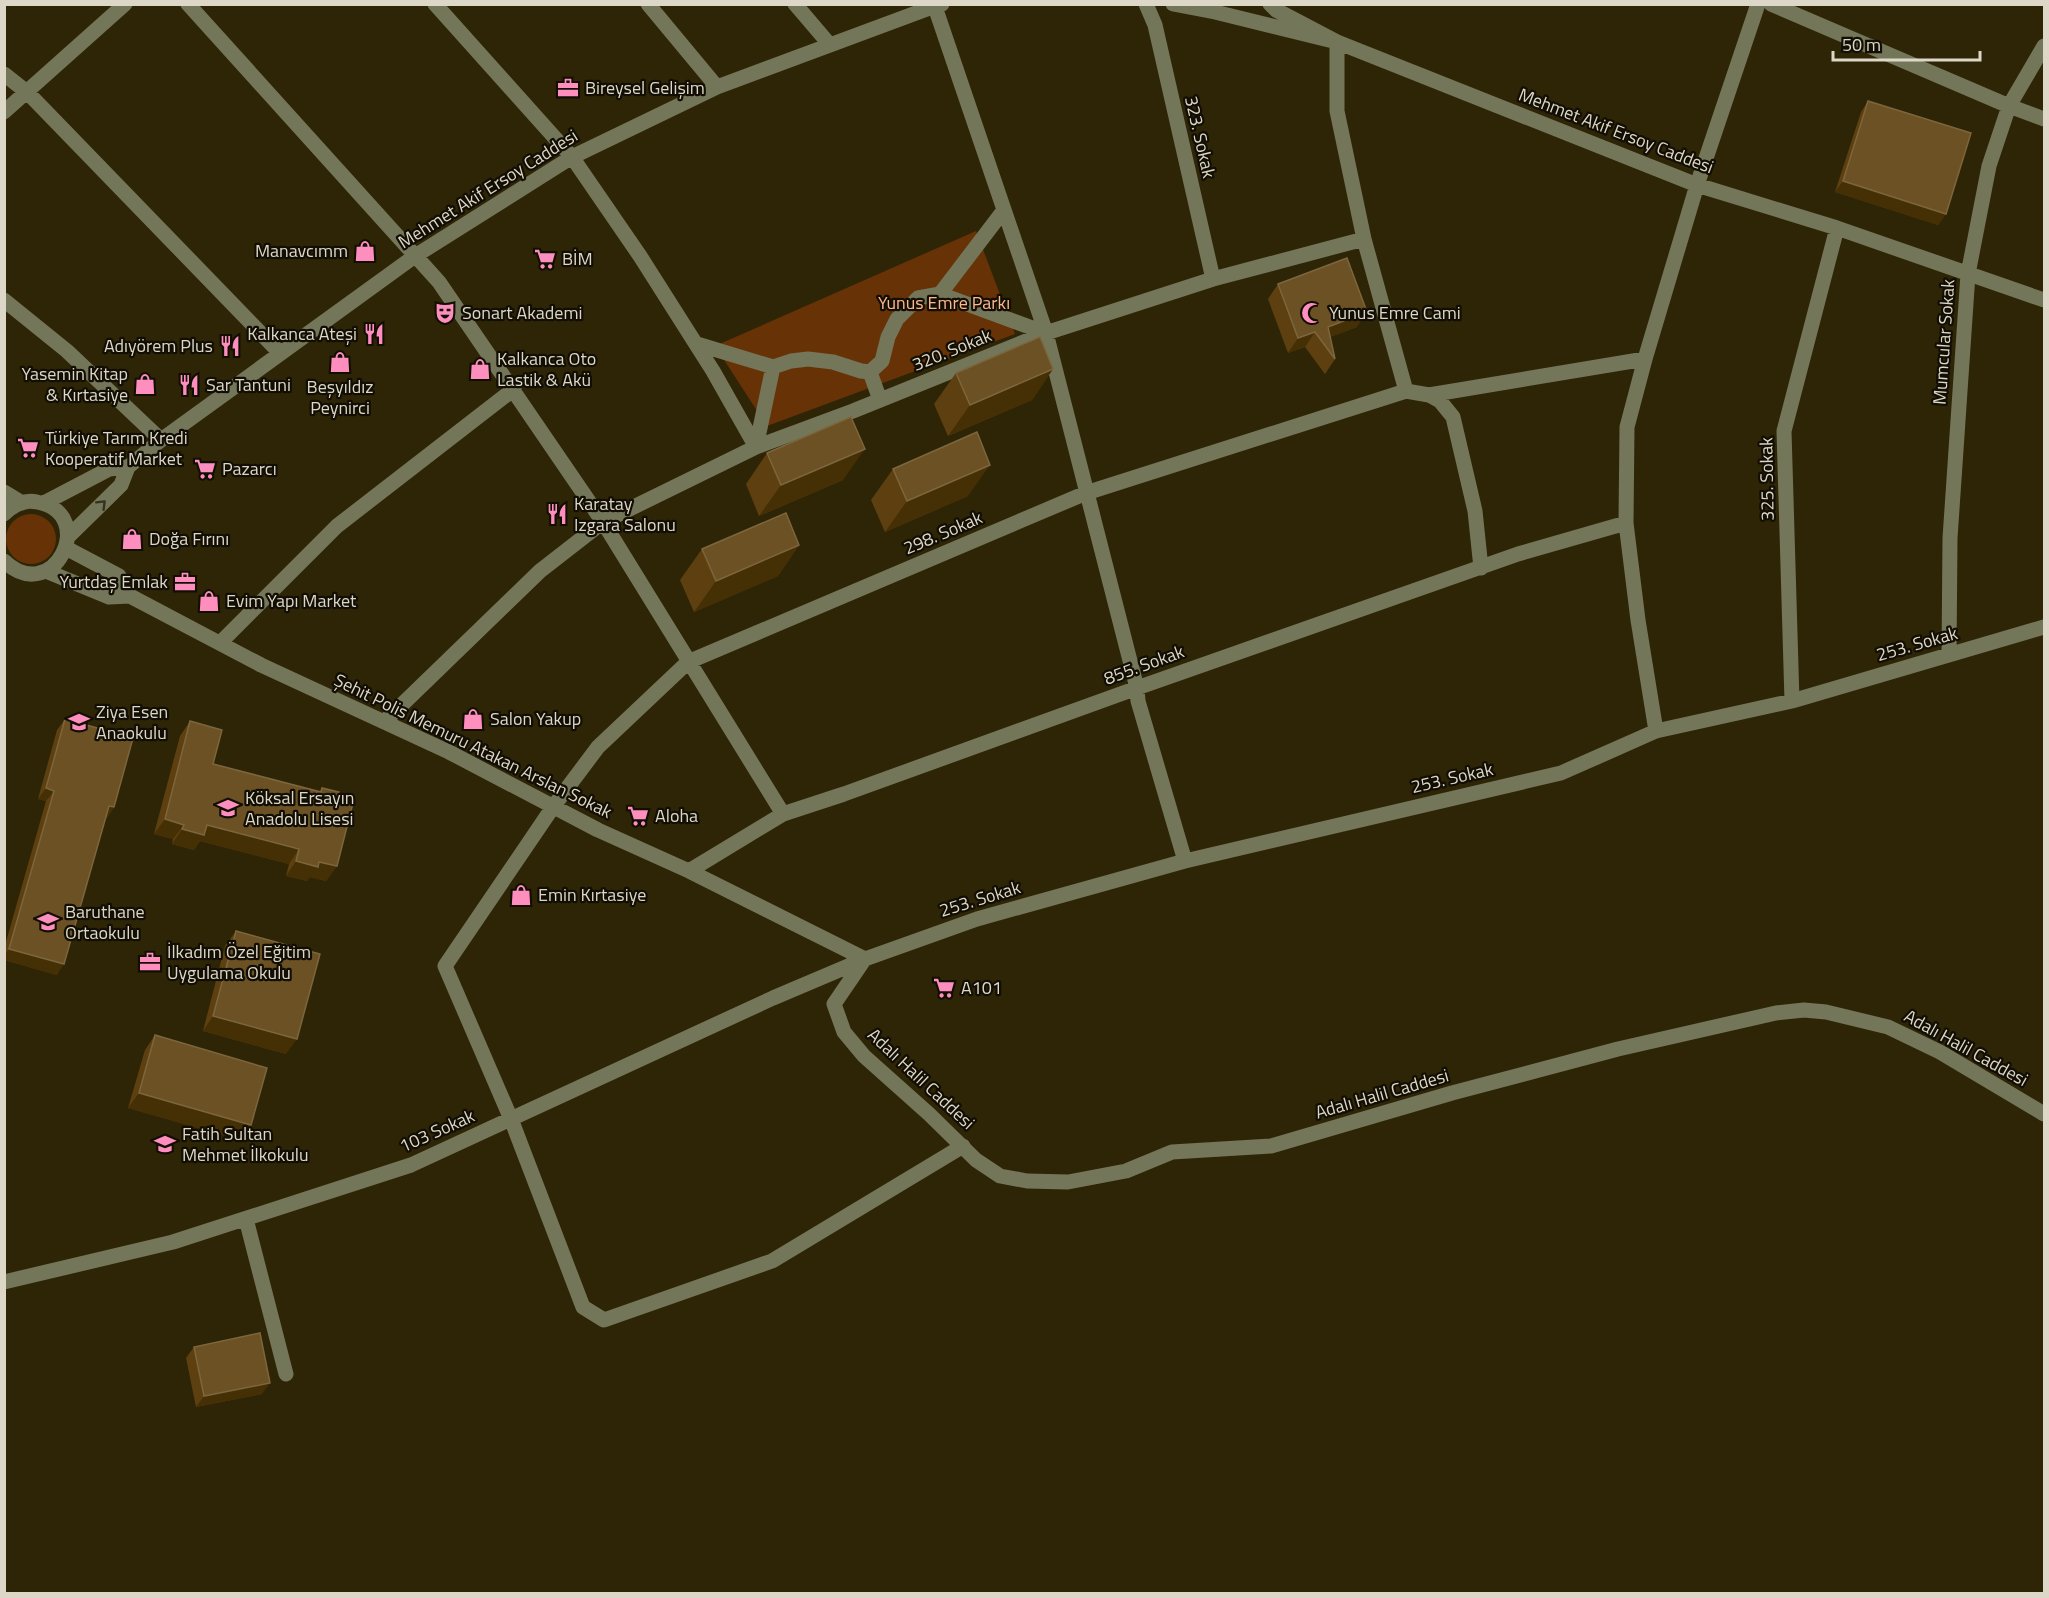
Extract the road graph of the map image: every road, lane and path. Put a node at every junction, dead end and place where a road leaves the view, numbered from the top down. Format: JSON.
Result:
{"nodes":[{"id":1,"x":125,"y":4,"type":"edge"},
{"id":2,"x":188,"y":4,"type":"edge"},
{"id":3,"x":435,"y":4,"type":"edge"},
{"id":4,"x":648,"y":4,"type":"edge"},
{"id":5,"x":795,"y":4,"type":"edge"},
{"id":6,"x":1146,"y":4,"type":"edge"},
{"id":7,"x":1173,"y":4,"type":"edge"},
{"id":8,"x":1270,"y":4,"type":"edge"},
{"id":9,"x":1758,"y":4,"type":"edge"},
{"id":10,"x":1771,"y":4,"type":"edge"},
{"id":11,"x":937,"y":5,"type":"edge"},
{"id":12,"x":1209,"y":8,"type":"edge"},
{"id":13,"x":1336,"y":42,"type":"junction"},
{"id":14,"x":830,"y":45,"type":"junction"},
{"id":15,"x":2044,"y":46,"type":"edge"},
{"id":16,"x":4,"y":74,"type":"edge"},
{"id":17,"x":717,"y":87,"type":"junction"},
{"id":18,"x":28,"y":93,"type":"junction"},
{"id":19,"x":2009,"y":106,"type":"junction"},
{"id":20,"x":4,"y":112,"type":"edge"},
{"id":21,"x":2044,"y":119,"type":"edge"},
{"id":22,"x":572,"y":156,"type":"junction"},
{"id":23,"x":1697,"y":184,"type":"junction"},
{"id":24,"x":1004,"y":210,"type":"junction"},
{"id":25,"x":1837,"y":228,"type":"junction"},
{"id":26,"x":1364,"y":239,"type":"junction"},
{"id":27,"x":415,"y":256,"type":"junction"},
{"id":28,"x":1968,"y":274,"type":"junction"},
{"id":29,"x":1213,"y":279,"type":"junction"},
{"id":30,"x":940,"y":294,"type":"junction"},
{"id":31,"x":4,"y":300,"type":"edge"},
{"id":32,"x":2044,"y":300,"type":"edge"},
{"id":33,"x":1046,"y":333,"type":"junction"},
{"id":34,"x":696,"y":344,"type":"junction"},
{"id":35,"x":280,"y":353,"type":"junction"},
{"id":36,"x":1645,"y":359,"type":"junction"},
{"id":37,"x":773,"y":367,"type":"junction"},
{"id":38,"x":870,"y":372,"type":"junction"},
{"id":39,"x":514,"y":389,"type":"junction"},
{"id":40,"x":1407,"y":391,"type":"junction"},
{"id":41,"x":1429,"y":395,"type":"junction"},
{"id":42,"x":880,"y":400,"type":"junction"},
{"id":43,"x":161,"y":440,"type":"junction"},
{"id":44,"x":756,"y":447,"type":"junction"},
{"id":45,"x":128,"y":467,"type":"junction"},
{"id":46,"x":4,"y":492,"type":"edge"},
{"id":47,"x":1086,"y":492,"type":"junction"},
{"id":48,"x":22,"y":502,"type":"junction"},
{"id":49,"x":44,"y":503,"type":"junction"},
{"id":50,"x":4,"y":514,"type":"edge"},
{"id":51,"x":603,"y":522,"type":"junction"},
{"id":52,"x":1626,"y":523,"type":"junction"},
{"id":53,"x":67,"y":543,"type":"junction"},
{"id":54,"x":1481,"y":567,"type":"junction"},
{"id":55,"x":8,"y":569,"type":"edge"},
{"id":56,"x":46,"y":571,"type":"junction"},
{"id":57,"x":130,"y":596,"type":"junction"},
{"id":58,"x":2044,"y":627,"type":"edge"},
{"id":59,"x":219,"y":644,"type":"junction"},
{"id":60,"x":1949,"y":655,"type":"junction"},
{"id":61,"x":688,"y":662,"type":"junction"},
{"id":62,"x":1137,"y":688,"type":"junction"},
{"id":63,"x":1792,"y":701,"type":"junction"},
{"id":64,"x":384,"y":722,"type":"junction"},
{"id":65,"x":1656,"y":731,"type":"junction"},
{"id":66,"x":553,"y":807,"type":"junction"},
{"id":67,"x":783,"y":814,"type":"junction"},
{"id":68,"x":1185,"y":861,"type":"junction"},
{"id":69,"x":689,"y":871,"type":"junction"},
{"id":70,"x":865,"y":959,"type":"junction"},
{"id":71,"x":2044,"y":1114,"type":"edge"},
{"id":72,"x":511,"y":1119,"type":"junction"},
{"id":73,"x":963,"y":1146,"type":"junction"},
{"id":74,"x":246,"y":1219,"type":"junction"},
{"id":75,"x":4,"y":1282,"type":"edge"},
{"id":76,"x":286,"y":1374,"type":"dead end"}],
"edges":[{"from":1,"to":18,"type":"street"},
{"from":2,"to":27,"type":"street"},
{"from":3,"to":22,"type":"street"},
{"from":4,"to":17,"type":"street"},
{"from":5,"to":14,"type":"street"},
{"from":6,"to":29,"type":"street","name":"323. Sokak"},
{"from":7,"to":12,"type":"street","name":"Mehmet Akif Ersoy Caddesi"},
{"from":8,"to":13,"type":"street"},
{"from":9,"to":23,"type":"street"},
{"from":10,"to":19,"type":"street"},
{"from":11,"to":14,"type":"street","name":"Mehmet Akif Ersoy Caddesi"},
{"from":11,"to":24,"type":"street"},
{"from":12,"to":13,"type":"street","name":"Mehmet Akif Ersoy Caddesi"},
{"from":13,"to":23,"type":"street","name":"Mehmet Akif Ersoy Caddesi"},
{"from":13,"to":26,"type":"street"},
{"from":14,"to":17,"type":"street","name":"Mehmet Akif Ersoy Caddesi"},
{"from":15,"to":19,"type":"street","name":"Mumcular Sokak"},
{"from":16,"to":18,"type":"street"},
{"from":17,"to":22,"type":"street","name":"Mehmet Akif Ersoy Caddesi"},
{"from":18,"to":20,"type":"street"},
{"from":18,"to":35,"type":"street"},
{"from":19,"to":21,"type":"street"},
{"from":19,"to":28,"type":"street","name":"Mumcular Sokak"},
{"from":22,"to":27,"type":"street","name":"Mehmet Akif Ersoy Caddesi"},
{"from":22,"to":34,"type":"street"},
{"from":23,"to":25,"type":"street","name":"Mehmet Akif Ersoy Caddesi"},
{"from":23,"to":36,"type":"street"},
{"from":24,"to":30,"type":"street"},
{"from":24,"to":33,"type":"street"},
{"from":25,"to":28,"type":"street","name":"Mehmet Akif Ersoy Caddesi"},
{"from":25,"to":63,"type":"street","name":"325. Sokak"},
{"from":26,"to":29,"type":"street","name":"320. Sokak"},
{"from":26,"to":40,"type":"street"},
{"from":27,"to":35,"type":"street","name":"Mehmet Akif Ersoy Caddesi"},
{"from":27,"to":39,"type":"street"},
{"from":28,"to":32,"type":"street","name":"Mehmet Akif Ersoy Caddesi"},
{"from":28,"to":60,"type":"street","name":"Mumcular Sokak"},
{"from":29,"to":33,"type":"street","name":"320. Sokak"},
{"from":30,"to":33,"type":"street"},
{"from":30,"to":38,"type":"street"},
{"from":31,"to":43,"type":"street"},
{"from":33,"to":42,"type":"street","name":"320. Sokak"},
{"from":33,"to":47,"type":"street"},
{"from":34,"to":37,"type":"street"},
{"from":34,"to":44,"type":"street"},
{"from":35,"to":43,"type":"street","name":"Mehmet Akif Ersoy Caddesi"},
{"from":36,"to":41,"type":"street"},
{"from":36,"to":52,"type":"street"},
{"from":37,"to":38,"type":"street"},
{"from":37,"to":44,"type":"street"},
{"from":38,"to":42,"type":"street"},
{"from":39,"to":51,"type":"street"},
{"from":39,"to":59,"type":"street"},
{"from":40,"to":41,"type":"street"},
{"from":40,"to":47,"type":"street","name":"298. Sokak"},
{"from":41,"to":54,"type":"street"},
{"from":42,"to":44,"type":"street","name":"320. Sokak"},
{"from":43,"to":45,"type":"street","name":"Mehmet Akif Ersoy Caddesi"},
{"from":44,"to":51,"type":"street","name":"320. Sokak"},
{"from":45,"to":49,"type":"street"},
{"from":53,"to":45,"type":"street","one_way":true},
{"from":46,"to":48,"type":"street"},
{"from":47,"to":61,"type":"street","name":"298. Sokak"},
{"from":47,"to":62,"type":"street"},
{"from":48,"to":49,"type":"street"},
{"from":48,"to":50,"type":"street"},
{"from":49,"to":53,"type":"street"},
{"from":51,"to":61,"type":"street"},
{"from":51,"to":64,"type":"street","name":"320. Sokak"},
{"from":52,"to":54,"type":"street","name":"855. Sokak"},
{"from":52,"to":65,"type":"street"},
{"from":53,"to":56,"type":"street"},
{"from":53,"to":57,"type":"street"},
{"from":54,"to":62,"type":"street","name":"855. Sokak"},
{"from":55,"to":56,"type":"street"},
{"from":56,"to":57,"type":"street"},
{"from":57,"to":59,"type":"street","name":"Şehit Polis Memuru Atakan Arslan Sokak"},
{"from":58,"to":60,"type":"street","name":"253. Sokak"},
{"from":59,"to":64,"type":"street","name":"Şehit Polis Memuru Atakan Arslan Sokak"},
{"from":60,"to":63,"type":"street","name":"253. Sokak"},
{"from":61,"to":66,"type":"street","name":"298. Sokak"},
{"from":61,"to":67,"type":"street"},
{"from":62,"to":67,"type":"street","name":"855. Sokak"},
{"from":62,"to":68,"type":"street"},
{"from":63,"to":65,"type":"street","name":"253. Sokak"},
{"from":64,"to":66,"type":"street","name":"Şehit Polis Memuru Atakan Arslan Sokak"},
{"from":65,"to":68,"type":"street","name":"253. Sokak"},
{"from":66,"to":69,"type":"street","name":"Şehit Polis Memuru Atakan Arslan Sokak"},
{"from":66,"to":72,"type":"street","name":"298. Sokak"},
{"from":67,"to":69,"type":"street","name":"855. Sokak"},
{"from":68,"to":70,"type":"street","name":"253. Sokak"},
{"from":69,"to":70,"type":"street","name":"Şehit Polis Memuru Atakan Arslan Sokak"},
{"from":70,"to":72,"type":"street","name":"103 Sokak"},
{"from":70,"to":73,"type":"street","name":"Adalı Halil Caddesi"},
{"from":71,"to":73,"type":"street","name":"Adalı Halil Caddesi"},
{"from":72,"to":73,"type":"street"},
{"from":72,"to":74,"type":"street","name":"103 Sokak"},
{"from":74,"to":75,"type":"street","name":"103 Sokak"},
{"from":74,"to":76,"type":"street"}]}
